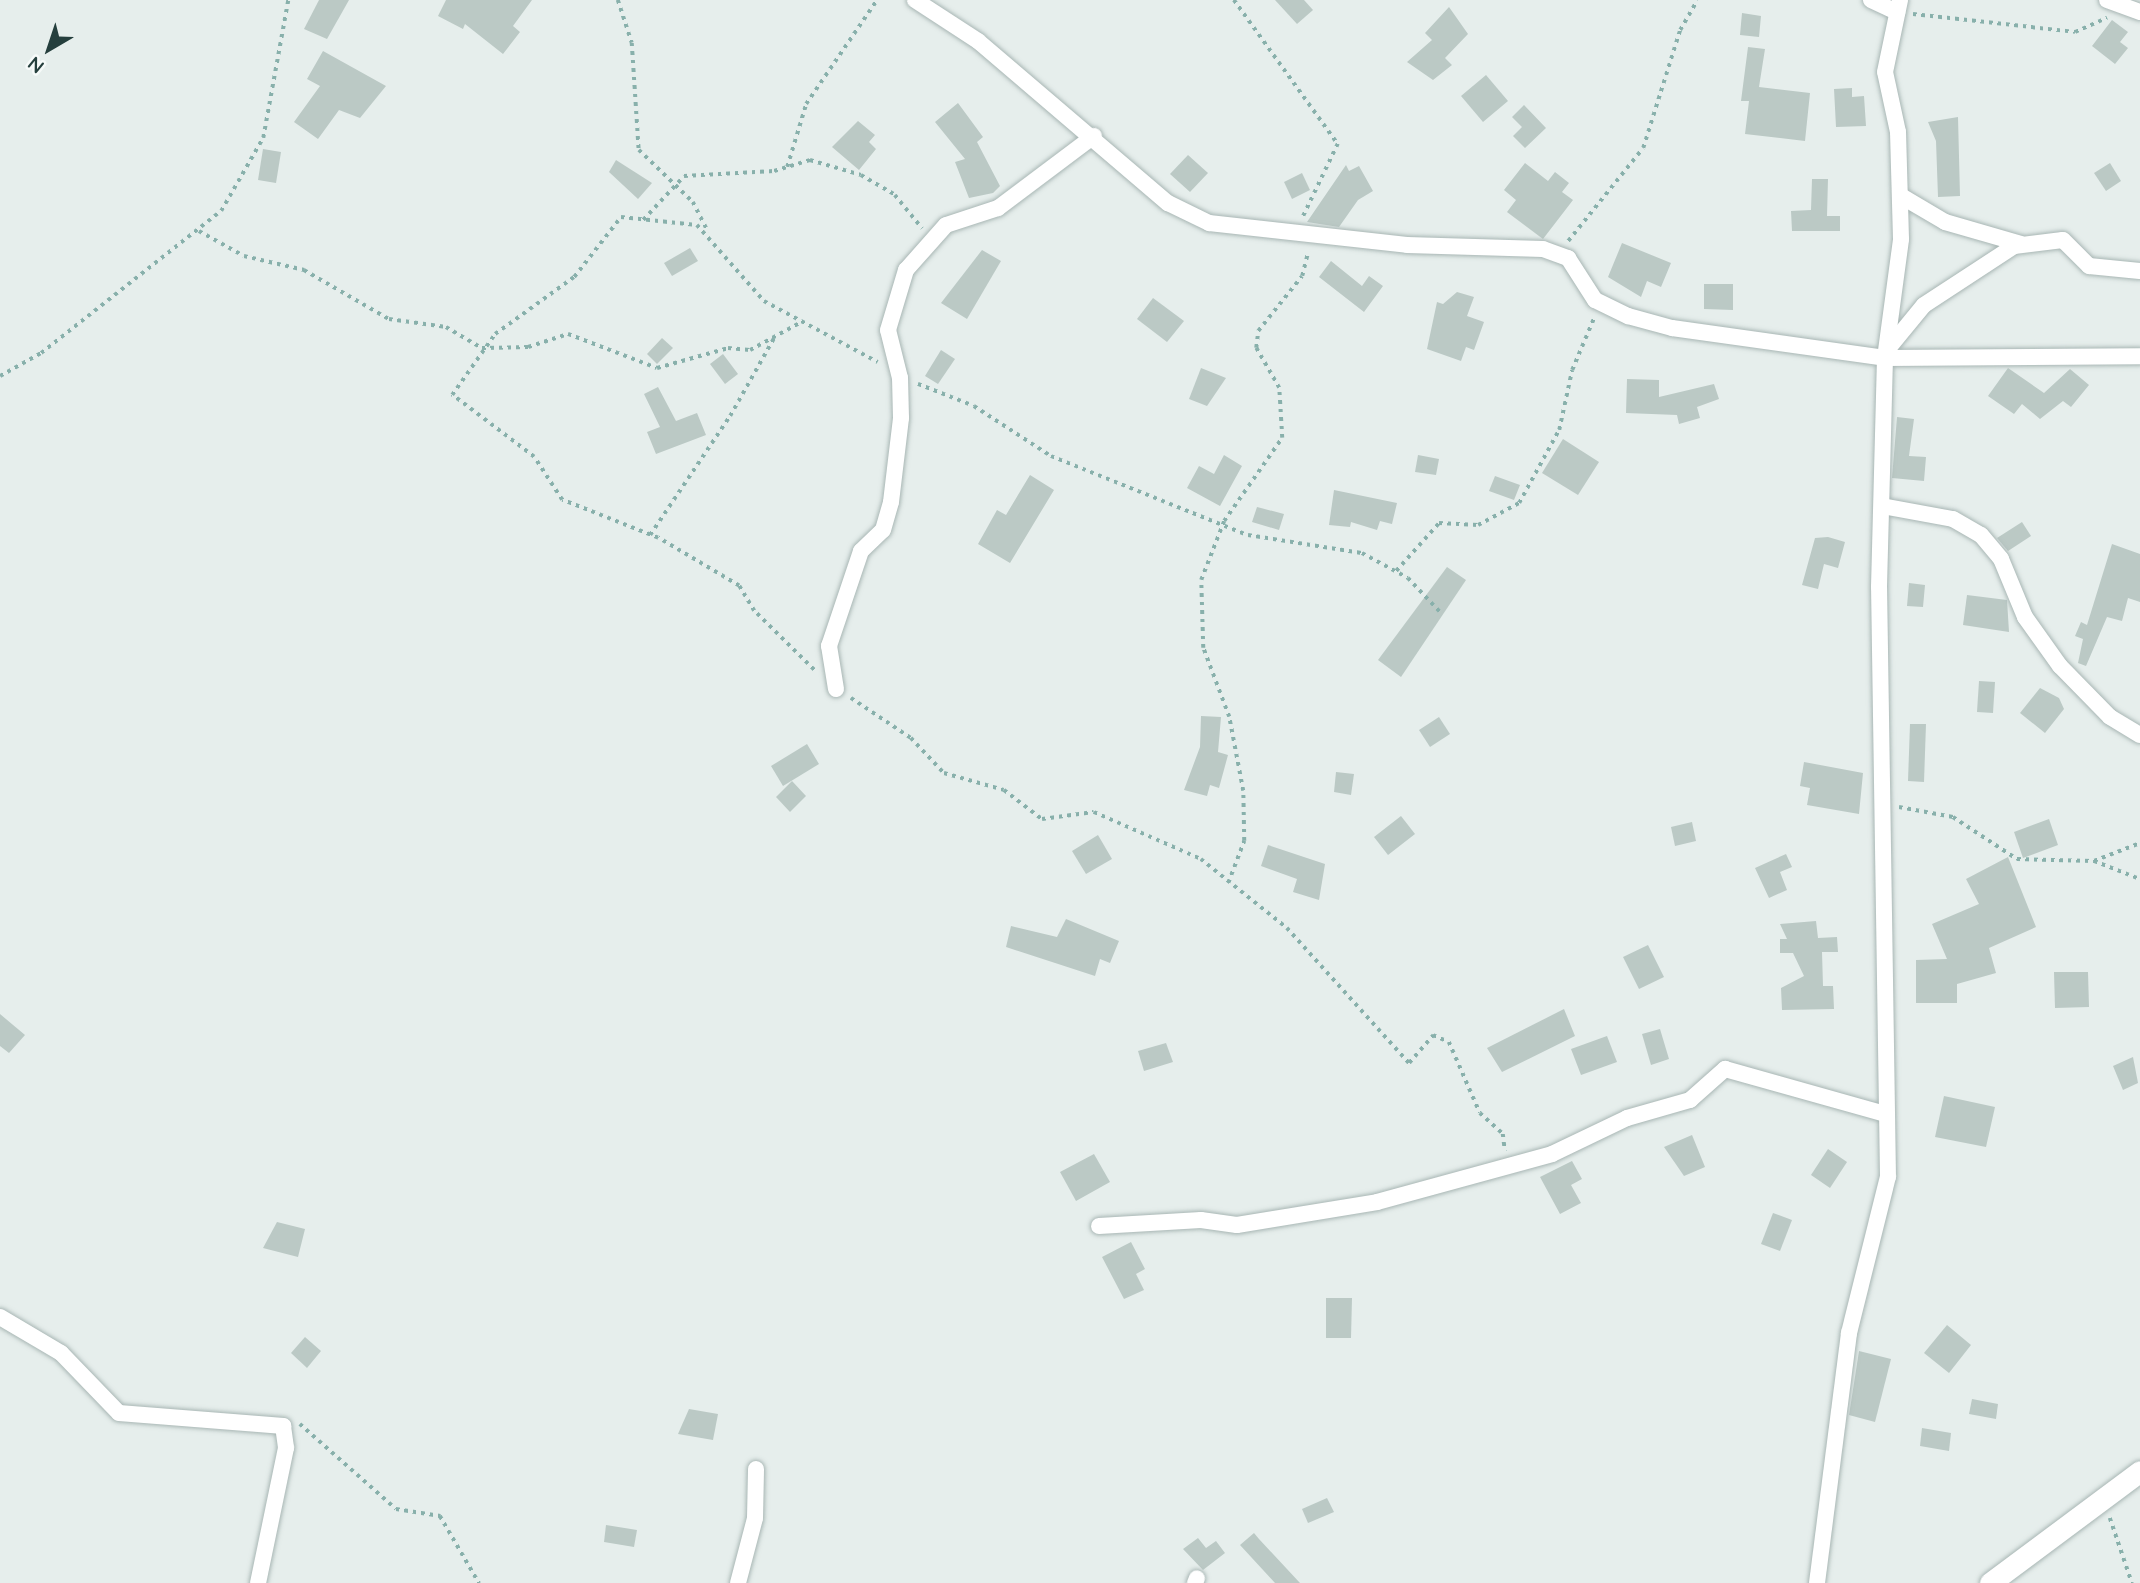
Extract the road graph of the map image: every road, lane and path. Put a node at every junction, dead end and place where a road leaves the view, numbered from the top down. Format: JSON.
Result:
{"nodes":[{"id":1,"x":288,"y":0,"type":"edge"},
{"id":2,"x":618,"y":0,"type":"edge"},
{"id":3,"x":877,"y":0,"type":"edge"},
{"id":4,"x":915,"y":0,"type":"edge"},
{"id":5,"x":1234,"y":0,"type":"edge"},
{"id":6,"x":1697,"y":0,"type":"edge"},
{"id":7,"x":1871,"y":0,"type":"edge"},
{"id":8,"x":2106,"y":0,"type":"edge"},
{"id":9,"x":1898,"y":6,"type":"edge"},
{"id":10,"x":2134,"y":9,"type":"edge"},
{"id":11,"x":1094,"y":136,"type":"junction"},
{"id":12,"x":787,"y":167,"type":"junction"},
{"id":13,"x":675,"y":183,"type":"junction"},
{"id":14,"x":1901,"y":196,"type":"junction"},
{"id":15,"x":643,"y":220,"type":"junction"},
{"id":16,"x":199,"y":231,"type":"junction"},
{"id":17,"x":1302,"y":234,"type":"junction"},
{"id":18,"x":709,"y":235,"type":"junction"},
{"id":19,"x":930,"y":238,"type":"junction"},
{"id":20,"x":2021,"y":244,"type":"junction"},
{"id":21,"x":1560,"y":253,"type":"junction"},
{"id":22,"x":2140,"y":271,"type":"edge"},
{"id":23,"x":1604,"y":306,"type":"junction"},
{"id":24,"x":804,"y":321,"type":"junction"},
{"id":25,"x":777,"y":333,"type":"junction"},
{"id":26,"x":482,"y":348,"type":"junction"},
{"id":27,"x":1885,"y":355,"type":"junction"},
{"id":28,"x":2140,"y":356,"type":"edge"},
{"id":29,"x":0,"y":376,"type":"edge"},
{"id":30,"x":900,"y":378,"type":"junction"},
{"id":31,"x":1882,"y":506,"type":"junction"},
{"id":32,"x":1224,"y":521,"type":"junction"},
{"id":33,"x":650,"y":535,"type":"junction"},
{"id":34,"x":1396,"y":571,"type":"junction"},
{"id":35,"x":1442,"y":614,"type":"dead end"},
{"id":36,"x":836,"y":689,"type":"junction"},
{"id":37,"x":2140,"y":735,"type":"edge"},
{"id":38,"x":1883,"y":806,"type":"junction"},
{"id":39,"x":2140,"y":843,"type":"edge"},
{"id":40,"x":2094,"y":862,"type":"junction"},
{"id":41,"x":2140,"y":879,"type":"edge"},
{"id":42,"x":1227,"y":883,"type":"junction"},
{"id":43,"x":1885,"y":1114,"type":"junction"},
{"id":44,"x":1506,"y":1164,"type":"junction"},
{"id":45,"x":1099,"y":1226,"type":"dead end"},
{"id":46,"x":0,"y":1317,"type":"edge"},
{"id":47,"x":283,"y":1426,"type":"junction"},
{"id":48,"x":756,"y":1469,"type":"dead end"},
{"id":49,"x":2140,"y":1471,"type":"edge"},
{"id":50,"x":2103,"y":1499,"type":"junction"},
{"id":51,"x":258,"y":1583,"type":"edge"},
{"id":52,"x":479,"y":1583,"type":"edge"},
{"id":53,"x":738,"y":1583,"type":"edge"},
{"id":54,"x":1816,"y":1583,"type":"edge"},
{"id":55,"x":1990,"y":1583,"type":"edge"},
{"id":56,"x":2132,"y":1583,"type":"edge"}],
"edges":[{"from":1,"to":16,"type":"path"},
{"from":2,"to":13,"type":"path"},
{"from":3,"to":12,"type":"path"},
{"from":4,"to":11,"type":"street"},
{"from":5,"to":17,"type":"path"},
{"from":6,"to":21,"type":"path"},
{"from":7,"to":9,"type":"street"},
{"from":8,"to":10,"type":"street"},
{"from":9,"to":10,"type":"path"},
{"from":9,"to":14,"type":"street"},
{"from":11,"to":17,"type":"street"},
{"from":11,"to":19,"type":"street"},
{"from":12,"to":13,"type":"path"},
{"from":12,"to":19,"type":"path"},
{"from":13,"to":15,"type":"path"},
{"from":13,"to":18,"type":"path"},
{"from":14,"to":20,"type":"street"},
{"from":14,"to":27,"type":"street"},
{"from":15,"to":18,"type":"path"},
{"from":15,"to":26,"type":"path"},
{"from":16,"to":26,"type":"path"},
{"from":16,"to":29,"type":"path"},
{"from":17,"to":21,"type":"street"},
{"from":17,"to":32,"type":"path"},
{"from":18,"to":24,"type":"path"},
{"from":19,"to":30,"type":"street"},
{"from":20,"to":22,"type":"street"},
{"from":20,"to":27,"type":"street"},
{"from":21,"to":23,"type":"street"},
{"from":23,"to":27,"type":"street"},
{"from":23,"to":34,"type":"path"},
{"from":24,"to":25,"type":"path"},
{"from":24,"to":30,"type":"path"},
{"from":25,"to":26,"type":"path"},
{"from":25,"to":33,"type":"path"},
{"from":26,"to":33,"type":"path"},
{"from":27,"to":28,"type":"street"},
{"from":27,"to":31,"type":"street"},
{"from":30,"to":32,"type":"path"},
{"from":30,"to":36,"type":"street"},
{"from":31,"to":37,"type":"street"},
{"from":31,"to":38,"type":"street"},
{"from":32,"to":34,"type":"path"},
{"from":32,"to":42,"type":"path"},
{"from":33,"to":36,"type":"path"},
{"from":34,"to":35,"type":"path"},
{"from":36,"to":42,"type":"path"},
{"from":38,"to":40,"type":"path"},
{"from":38,"to":43,"type":"street"},
{"from":39,"to":40,"type":"path"},
{"from":40,"to":41,"type":"path"},
{"from":42,"to":44,"type":"path"},
{"from":43,"to":44,"type":"street"},
{"from":43,"to":54,"type":"street"},
{"from":44,"to":45,"type":"street"},
{"from":46,"to":47,"type":"street"},
{"from":47,"to":51,"type":"street"},
{"from":47,"to":52,"type":"path"},
{"from":48,"to":53,"type":"street"},
{"from":49,"to":50,"type":"main road"},
{"from":50,"to":55,"type":"main road"},
{"from":50,"to":56,"type":"path"}]}
